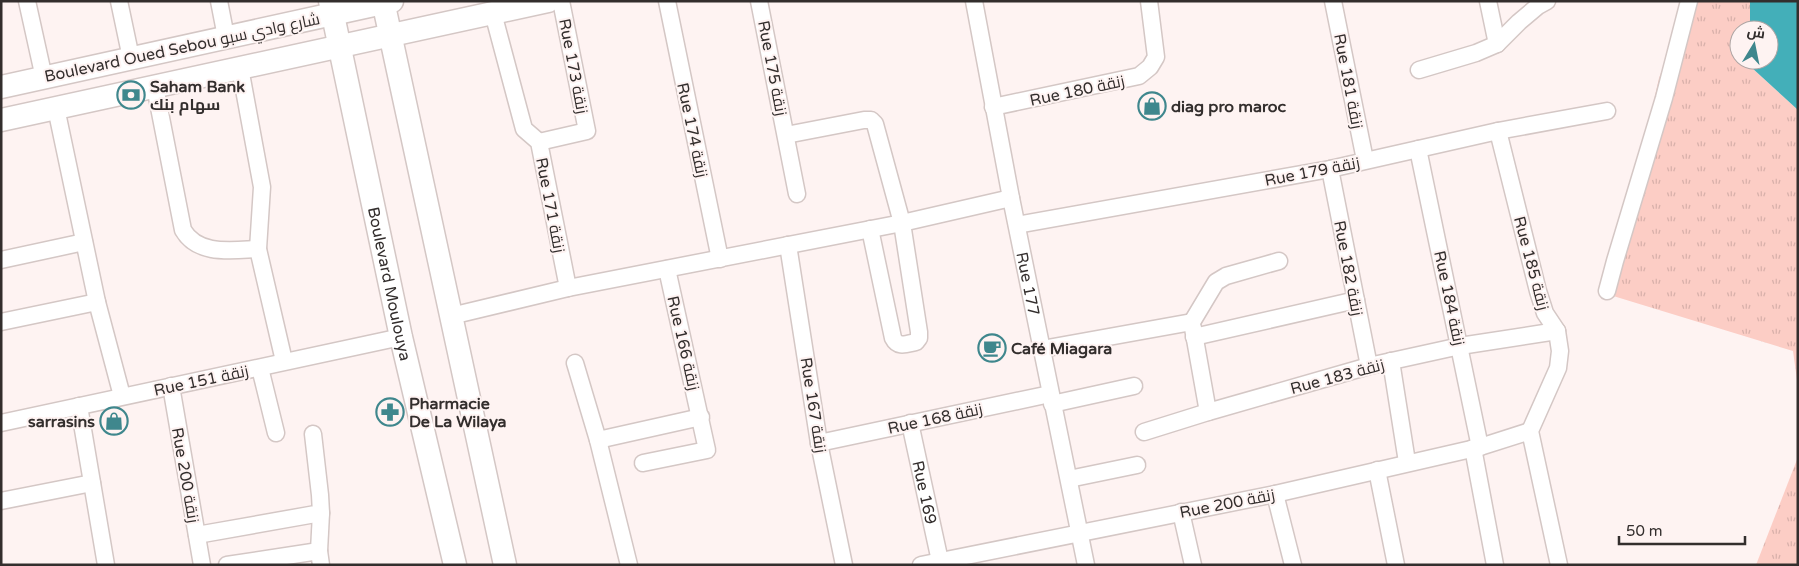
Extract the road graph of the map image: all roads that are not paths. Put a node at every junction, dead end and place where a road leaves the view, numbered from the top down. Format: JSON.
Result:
{"nodes":[{"id":1,"x":27,"y":1,"type":"edge"},
{"id":2,"x":119,"y":1,"type":"edge"},
{"id":3,"x":219,"y":1,"type":"edge"},
{"id":4,"x":548,"y":1,"type":"edge"},
{"id":5,"x":561,"y":1,"type":"edge"},
{"id":6,"x":667,"y":1,"type":"edge"},
{"id":7,"x":759,"y":1,"type":"edge"},
{"id":8,"x":974,"y":1,"type":"edge"},
{"id":9,"x":1149,"y":1,"type":"edge"},
{"id":10,"x":1334,"y":1,"type":"edge"},
{"id":11,"x":1488,"y":1,"type":"edge"},
{"id":12,"x":1548,"y":1,"type":"edge"},
{"id":13,"x":1688,"y":1,"type":"edge"},
{"id":14,"x":386,"y":2,"type":"edge"},
{"id":15,"x":332,"y":8,"type":"edge"},
{"id":16,"x":493,"y":13,"type":"junction"},
{"id":17,"x":391,"y":35,"type":"junction"},
{"id":18,"x":226,"y":37,"type":"junction"},
{"id":19,"x":1497,"y":44,"type":"junction"},
{"id":20,"x":341,"y":46,"type":"junction"},
{"id":21,"x":131,"y":58,"type":"junction"},
{"id":22,"x":240,"y":68,"type":"junction"},
{"id":23,"x":1419,"y":70,"type":"dead end"},
{"id":24,"x":44,"y":78,"type":"junction"},
{"id":25,"x":1,"y":87,"type":"edge"},
{"id":26,"x":155,"y":87,"type":"junction"},
{"id":27,"x":994,"y":107,"type":"junction"},
{"id":28,"x":56,"y":108,"type":"junction"},
{"id":29,"x":1607,"y":111,"type":"dead end"},
{"id":30,"x":1,"y":120,"type":"edge"},
{"id":31,"x":1498,"y":132,"type":"junction"},
{"id":32,"x":786,"y":135,"type":"junction"},
{"id":33,"x":539,"y":142,"type":"junction"},
{"id":34,"x":1418,"y":149,"type":"junction"},
{"id":35,"x":1365,"y":160,"type":"junction"},
{"id":36,"x":1330,"y":169,"type":"junction"},
{"id":37,"x":797,"y":194,"type":"dead end"},
{"id":38,"x":1011,"y":198,"type":"junction"},
{"id":39,"x":902,"y":223,"type":"junction"},
{"id":40,"x":1016,"y":225,"type":"junction"},
{"id":41,"x":870,"y":229,"type":"junction"},
{"id":42,"x":84,"y":242,"type":"junction"},
{"id":43,"x":788,"y":245,"type":"junction"},
{"id":44,"x":258,"y":250,"type":"junction"},
{"id":45,"x":720,"y":259,"type":"junction"},
{"id":46,"x":1,"y":260,"type":"edge"},
{"id":47,"x":1279,"y":262,"type":"dead end"},
{"id":48,"x":667,"y":269,"type":"junction"},
{"id":49,"x":568,"y":288,"type":"junction"},
{"id":50,"x":1607,"y":290,"type":"dead end"},
{"id":51,"x":1356,"y":300,"type":"junction"},
{"id":52,"x":97,"y":302,"type":"junction"},
{"id":53,"x":451,"y":316,"type":"junction"},
{"id":54,"x":1,"y":322,"type":"edge"},
{"id":55,"x":1193,"y":329,"type":"junction"},
{"id":56,"x":1557,"y":331,"type":"junction"},
{"id":57,"x":401,"y":337,"type":"junction"},
{"id":58,"x":1460,"y":346,"type":"junction"},
{"id":59,"x":1042,"y":349,"type":"junction"},
{"id":60,"x":284,"y":361,"type":"junction"},
{"id":61,"x":1391,"y":361,"type":"junction"},
{"id":62,"x":574,"y":363,"type":"dead end"},
{"id":63,"x":1369,"y":366,"type":"junction"},
{"id":64,"x":260,"y":368,"type":"junction"},
{"id":65,"x":171,"y":386,"type":"junction"},
{"id":66,"x":1134,"y":386,"type":"dead end"},
{"id":67,"x":122,"y":396,"type":"junction"},
{"id":68,"x":1051,"y":399,"type":"junction"},
{"id":69,"x":79,"y":406,"type":"junction"},
{"id":70,"x":1208,"y":412,"type":"junction"},
{"id":71,"x":701,"y":417,"type":"junction"},
{"id":72,"x":1,"y":422,"type":"edge"},
{"id":73,"x":910,"y":424,"type":"junction"},
{"id":74,"x":1530,"y":431,"type":"junction"},
{"id":75,"x":1144,"y":432,"type":"dead end"},
{"id":76,"x":276,"y":433,"type":"dead end"},
{"id":77,"x":313,"y":434,"type":"dead end"},
{"id":78,"x":598,"y":440,"type":"junction"},
{"id":79,"x":819,"y":443,"type":"junction"},
{"id":80,"x":1477,"y":447,"type":"junction"},
{"id":81,"x":1407,"y":462,"type":"junction"},
{"id":82,"x":643,"y":463,"type":"dead end"},
{"id":83,"x":1137,"y":465,"type":"dead end"},
{"id":84,"x":1377,"y":470,"type":"junction"},
{"id":85,"x":1069,"y":479,"type":"junction"},
{"id":86,"x":92,"y":483,"type":"junction"},
{"id":87,"x":1275,"y":494,"type":"junction"},
{"id":88,"x":1,"y":501,"type":"edge"},
{"id":89,"x":1181,"y":512,"type":"junction"},
{"id":90,"x":320,"y":513,"type":"junction"},
{"id":91,"x":1079,"y":533,"type":"junction"},
{"id":92,"x":197,"y":535,"type":"junction"},
{"id":93,"x":320,"y":558,"type":"edge"},
{"id":94,"x":976,"y":559,"type":"edge"},
{"id":95,"x":940,"y":561,"type":"junction"},
{"id":96,"x":106,"y":565,"type":"edge"},
{"id":97,"x":202,"y":565,"type":"edge"},
{"id":98,"x":228,"y":565,"type":"edge"},
{"id":99,"x":455,"y":565,"type":"edge"},
{"id":100,"x":505,"y":565,"type":"edge"},
{"id":101,"x":629,"y":565,"type":"edge"},
{"id":102,"x":844,"y":565,"type":"edge"},
{"id":103,"x":921,"y":565,"type":"edge"},
{"id":104,"x":1086,"y":565,"type":"edge"},
{"id":105,"x":1193,"y":565,"type":"edge"},
{"id":106,"x":1293,"y":565,"type":"edge"},
{"id":107,"x":1396,"y":565,"type":"edge"},
{"id":108,"x":1494,"y":565,"type":"edge"},
{"id":109,"x":1559,"y":565,"type":"edge"}],
"edges":[{"from":1,"to":24,"type":"street"},
{"from":2,"to":21,"type":"street"},
{"from":3,"to":18,"type":"street"},
{"from":4,"to":16,"type":"street","name":"Boulevard Oued Sebou شارع وادي سبو"},
{"from":5,"to":33,"type":"street","name":"Rue 173 زنقة"},
{"from":6,"to":45,"type":"street","name":"Rue 174 زنقة"},
{"from":7,"to":32,"type":"street","name":"Rue 175 زنقة"},
{"from":8,"to":27,"type":"street","name":"Rue 177"},
{"from":9,"to":27,"type":"street","name":"Rue 180 زنقة"},
{"from":10,"to":35,"type":"street","name":"Rue 181 زنقة"},
{"from":11,"to":19,"type":"street"},
{"from":12,"to":19,"type":"street"},
{"from":13,"to":50,"type":"street"},
{"from":14,"to":15,"type":"street","name":"Boulevard Oued Sebou شارع وادي سبو"},
{"from":14,"to":17,"type":"street"},
{"from":15,"to":18,"type":"street","name":"Boulevard Oued Sebou شارع وادي سبو"},
{"from":15,"to":20,"type":"street","name":"Boulevard Moulouya"},
{"from":16,"to":17,"type":"street","name":"Boulevard Oued Sebou شارع وادي سبو"},
{"from":16,"to":33,"type":"street","name":"Rue 171 زنقة"},
{"from":17,"to":20,"type":"street","name":"Boulevard Oued Sebou شارع وادي سبو"},
{"from":17,"to":53,"type":"street"},
{"from":18,"to":21,"type":"street","name":"Boulevard Oued Sebou شارع وادي سبو"},
{"from":19,"to":23,"type":"street"},
{"from":20,"to":22,"type":"street","name":"Boulevard Oued Sebou شارع وادي سبو"},
{"from":20,"to":57,"type":"street","name":"Boulevard Moulouya"},
{"from":21,"to":24,"type":"street","name":"Boulevard Oued Sebou شارع وادي سبو"},
{"from":22,"to":26,"type":"street","name":"Boulevard Oued Sebou شارع وادي سبو"},
{"from":22,"to":44,"type":"street"},
{"from":24,"to":25,"type":"street","name":"Boulevard Oued Sebou شارع وادي سبو"},
{"from":26,"to":28,"type":"street","name":"Boulevard Oued Sebou شارع وادي سبو"},
{"from":26,"to":44,"type":"street"},
{"from":27,"to":38,"type":"street","name":"Rue 177"},
{"from":28,"to":30,"type":"street","name":"Boulevard Oued Sebou شارع وادي سبو"},
{"from":28,"to":42,"type":"street"},
{"from":29,"to":31,"type":"street","name":"Rue 179 زنقة"},
{"from":31,"to":34,"type":"street","name":"Rue 179 زنقة"},
{"from":31,"to":56,"type":"street","name":"Rue 185 زنقة"},
{"from":32,"to":37,"type":"street","name":"Rue 175 زنقة"},
{"from":32,"to":39,"type":"street"},
{"from":33,"to":49,"type":"street","name":"Rue 171 زنقة"},
{"from":34,"to":35,"type":"street","name":"Rue 179 زنقة"},
{"from":34,"to":58,"type":"street","name":"Rue 184 زنقة"},
{"from":35,"to":36,"type":"street","name":"Rue 179 زنقة"},
{"from":36,"to":40,"type":"street","name":"Rue 179 زنقة"},
{"from":36,"to":51,"type":"street","name":"Rue 182 زنقة"},
{"from":38,"to":39,"type":"street"},
{"from":38,"to":40,"type":"street","name":"Rue 177"},
{"from":39,"to":41,"type":"street"},
{"from":39,"to":41,"type":"street"},
{"from":40,"to":59,"type":"street","name":"Rue 177"},
{"from":41,"to":43,"type":"street"},
{"from":42,"to":46,"type":"street"},
{"from":42,"to":52,"type":"street"},
{"from":43,"to":45,"type":"street"},
{"from":43,"to":79,"type":"street","name":"Rue 167 زنقة"},
{"from":44,"to":60,"type":"street"},
{"from":45,"to":48,"type":"street"},
{"from":47,"to":55,"type":"street"},
{"from":48,"to":49,"type":"street"},
{"from":48,"to":71,"type":"street","name":"Rue 166 زنقة"},
{"from":49,"to":53,"type":"street"},
{"from":51,"to":55,"type":"street"},
{"from":51,"to":63,"type":"street","name":"Rue 182 زنقة"},
{"from":52,"to":54,"type":"street"},
{"from":52,"to":67,"type":"street"},
{"from":53,"to":100,"type":"street"},
{"from":55,"to":59,"type":"street"},
{"from":55,"to":70,"type":"street"},
{"from":56,"to":58,"type":"street","name":"Rue 183 زنقة"},
{"from":56,"to":74,"type":"street","name":"Rue 185 زنقة"},
{"from":57,"to":60,"type":"street","name":"Rue 151 زنقة"},
{"from":57,"to":99,"type":"street","name":"Boulevard Moulouya"},
{"from":58,"to":61,"type":"street","name":"Rue 183 زنقة"},
{"from":58,"to":80,"type":"street","name":"Rue 184 زنقة"},
{"from":59,"to":68,"type":"street","name":"Rue 177"},
{"from":60,"to":64,"type":"street","name":"Rue 151 زنقة"},
{"from":61,"to":63,"type":"street","name":"Rue 183 زنقة"},
{"from":61,"to":81,"type":"street"},
{"from":62,"to":78,"type":"street"},
{"from":63,"to":70,"type":"street","name":"Rue 183 زنقة"},
{"from":64,"to":65,"type":"street","name":"Rue 151 زنقة"},
{"from":64,"to":76,"type":"street"},
{"from":65,"to":67,"type":"street","name":"Rue 151 زنقة"},
{"from":65,"to":92,"type":"street","name":"Rue 200 زنقة"},
{"from":66,"to":68,"type":"street","name":"Rue 168 زنقة"},
{"from":67,"to":69,"type":"street","name":"Rue 151 زنقة"},
{"from":68,"to":73,"type":"street","name":"Rue 168 زنقة"},
{"from":68,"to":85,"type":"street","name":"Rue 177"},
{"from":69,"to":72,"type":"street","name":"Rue 151 زنقة"},
{"from":69,"to":86,"type":"street"},
{"from":70,"to":75,"type":"street","name":"Rue 183 زنقة"},
{"from":71,"to":78,"type":"street"},
{"from":71,"to":82,"type":"street","name":"Rue 166 زنقة"},
{"from":73,"to":79,"type":"street","name":"Rue 168 زنقة"},
{"from":73,"to":95,"type":"street","name":"Rue 169"},
{"from":74,"to":80,"type":"street","name":"Rue 200 زنقة"},
{"from":74,"to":109,"type":"street"},
{"from":77,"to":90,"type":"street"},
{"from":78,"to":101,"type":"street"},
{"from":79,"to":102,"type":"street","name":"Rue 167 زنقة"},
{"from":80,"to":81,"type":"street","name":"Rue 200 زنقة"},
{"from":80,"to":108,"type":"street","name":"Rue 184 زنقة"},
{"from":81,"to":84,"type":"street","name":"Rue 200 زنقة"},
{"from":83,"to":85,"type":"street"},
{"from":84,"to":87,"type":"street","name":"Rue 200 زنقة"},
{"from":84,"to":107,"type":"street"},
{"from":85,"to":91,"type":"street","name":"Rue 177"},
{"from":86,"to":88,"type":"street"},
{"from":86,"to":96,"type":"street"},
{"from":87,"to":89,"type":"street","name":"Rue 200 زنقة"},
{"from":87,"to":106,"type":"street"},
{"from":89,"to":91,"type":"street","name":"Rue 200 زنقة"},
{"from":89,"to":105,"type":"street"},
{"from":90,"to":92,"type":"street"},
{"from":90,"to":93,"type":"street"},
{"from":91,"to":94,"type":"street","name":"Rue 200 زنقة"},
{"from":91,"to":104,"type":"street","name":"Rue 177"},
{"from":92,"to":97,"type":"street","name":"Rue 200 زنقة"},
{"from":93,"to":98,"type":"street"},
{"from":94,"to":95,"type":"street","name":"Rue 200 زنقة"},
{"from":95,"to":103,"type":"street","name":"Rue 200 زنقة"}]}
